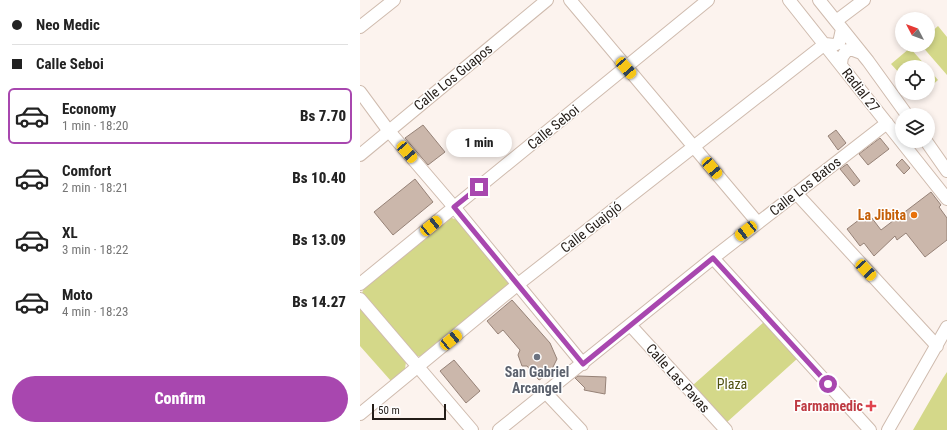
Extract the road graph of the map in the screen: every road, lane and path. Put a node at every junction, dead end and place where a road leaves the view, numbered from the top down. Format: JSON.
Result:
{"nodes":[{"id":1,"x":394,"y":0,"type":"edge"},
{"id":2,"x":547,"y":0,"type":"edge"},
{"id":3,"x":570,"y":0,"type":"edge"},
{"id":4,"x":708,"y":0,"type":"edge"},
{"id":5,"x":789,"y":0,"type":"edge"},
{"id":6,"x":819,"y":0,"type":"edge"},
{"id":7,"x":864,"y":0,"type":"edge"},
{"id":8,"x":839,"y":25,"type":"junction"},
{"id":9,"x":360,"y":27,"type":"edge"},
{"id":10,"x":825,"y":44,"type":"junction"},
{"id":11,"x":861,"y":53,"type":"junction"},
{"id":12,"x":841,"y":64,"type":"junction"},
{"id":13,"x":626,"y":68,"type":"junction"},
{"id":14,"x":360,"y":92,"type":"edge"},
{"id":15,"x":902,"y":108,"type":"edge"},
{"id":16,"x":887,"y":123,"type":"junction"},
{"id":17,"x":388,"y":130,"type":"junction"},
{"id":18,"x":694,"y":146,"type":"junction"},
{"id":19,"x":931,"y":148,"type":"edge"},
{"id":20,"x":360,"y":154,"type":"edge"},
{"id":21,"x":924,"y":169,"type":"junction"},
{"id":22,"x":947,"y":171,"type":"edge"},
{"id":23,"x":947,"y":179,"type":"edge"},
{"id":24,"x":796,"y":193,"type":"junction"},
{"id":25,"x":947,"y":199,"type":"edge"},
{"id":26,"x":454,"y":207,"type":"junction"},
{"id":27,"x":758,"y":223,"type":"junction"},
{"id":28,"x":713,"y":258,"type":"junction"},
{"id":29,"x":360,"y":284,"type":"edge"},
{"id":30,"x":517,"y":285,"type":"junction"},
{"id":31,"x":360,"y":299,"type":"edge"},
{"id":32,"x":630,"y":326,"type":"junction"},
{"id":33,"x":947,"y":327,"type":"edge"},
{"id":34,"x":937,"y":346,"type":"junction"},
{"id":35,"x":583,"y":364,"type":"junction"},
{"id":36,"x":418,"y":367,"type":"junction"},
{"id":37,"x":546,"y":393,"type":"junction"},
{"id":38,"x":360,"y":414,"type":"edge"},
{"id":39,"x":472,"y":430,"type":"edge"},
{"id":40,"x":499,"y":430,"type":"edge"},
{"id":41,"x":581,"y":430,"type":"edge"},
{"id":42,"x":726,"y":430,"type":"edge"},
{"id":43,"x":870,"y":430,"type":"edge"},
{"id":44,"x":888,"y":430,"type":"edge"}],
"edges":[{"from":1,"to":9,"type":"street"},
{"from":2,"to":17,"type":"street","name":"Calle Los Guapos"},
{"from":3,"to":13,"type":"street"},
{"from":4,"to":13,"type":"street","name":"Calle Seboi"},
{"from":5,"to":10,"type":"street","name":"Radial 27"},
{"from":6,"to":8,"type":"street","name":"Radial 27"},
{"from":7,"to":8,"type":"street"},
{"from":8,"to":10,"type":"street","name":"Calle Guajojó"},
{"from":8,"to":11,"type":"street","name":"Radial 27"},
{"from":10,"to":12,"type":"street","name":"Radial 27"},
{"from":10,"to":18,"type":"street","name":"Calle Guajojó"},
{"from":11,"to":12,"type":"street"},
{"from":11,"to":15,"type":"street","name":"Radial 27"},
{"from":12,"to":16,"type":"street","name":"Radial 27"},
{"from":13,"to":18,"type":"street"},
{"from":13,"to":26,"type":"street","name":"Calle Seboi"},
{"from":14,"to":17,"type":"street"},
{"from":16,"to":21,"type":"street","name":"Radial 27"},
{"from":16,"to":24,"type":"street","name":"Calle Los Batos"},
{"from":17,"to":20,"type":"street","name":"Calle Los Guapos"},
{"from":17,"to":26,"type":"street"},
{"from":18,"to":27,"type":"street"},
{"from":18,"to":30,"type":"street","name":"Calle Guajojó"},
{"from":19,"to":22,"type":"street"},
{"from":21,"to":23,"type":"street"},
{"from":21,"to":25,"type":"street","name":"Radial 27"},
{"from":24,"to":27,"type":"street","name":"Calle Los Batos"},
{"from":24,"to":34,"type":"street"},
{"from":26,"to":29,"type":"street","name":"Calle Seboi"},
{"from":26,"to":30,"type":"street"},
{"from":27,"to":28,"type":"street","name":"Calle Los Batos"},
{"from":28,"to":32,"type":"street","name":"Calle Los Batos"},
{"from":28,"to":43,"type":"street"},
{"from":30,"to":35,"type":"street"},
{"from":30,"to":36,"type":"street","name":"Calle Guajojó"},
{"from":31,"to":36,"type":"street"},
{"from":32,"to":35,"type":"street","name":"Calle Los Batos"},
{"from":32,"to":42,"type":"street","name":"Calle Las Pavas"},
{"from":33,"to":34,"type":"street"},
{"from":34,"to":44,"type":"street"},
{"from":35,"to":37,"type":"street","name":"Calle Los Batos"},
{"from":36,"to":38,"type":"street","name":"Calle Guajojó"},
{"from":36,"to":39,"type":"street"},
{"from":37,"to":40,"type":"street","name":"Calle Los Batos"},
{"from":37,"to":41,"type":"street"}]}
